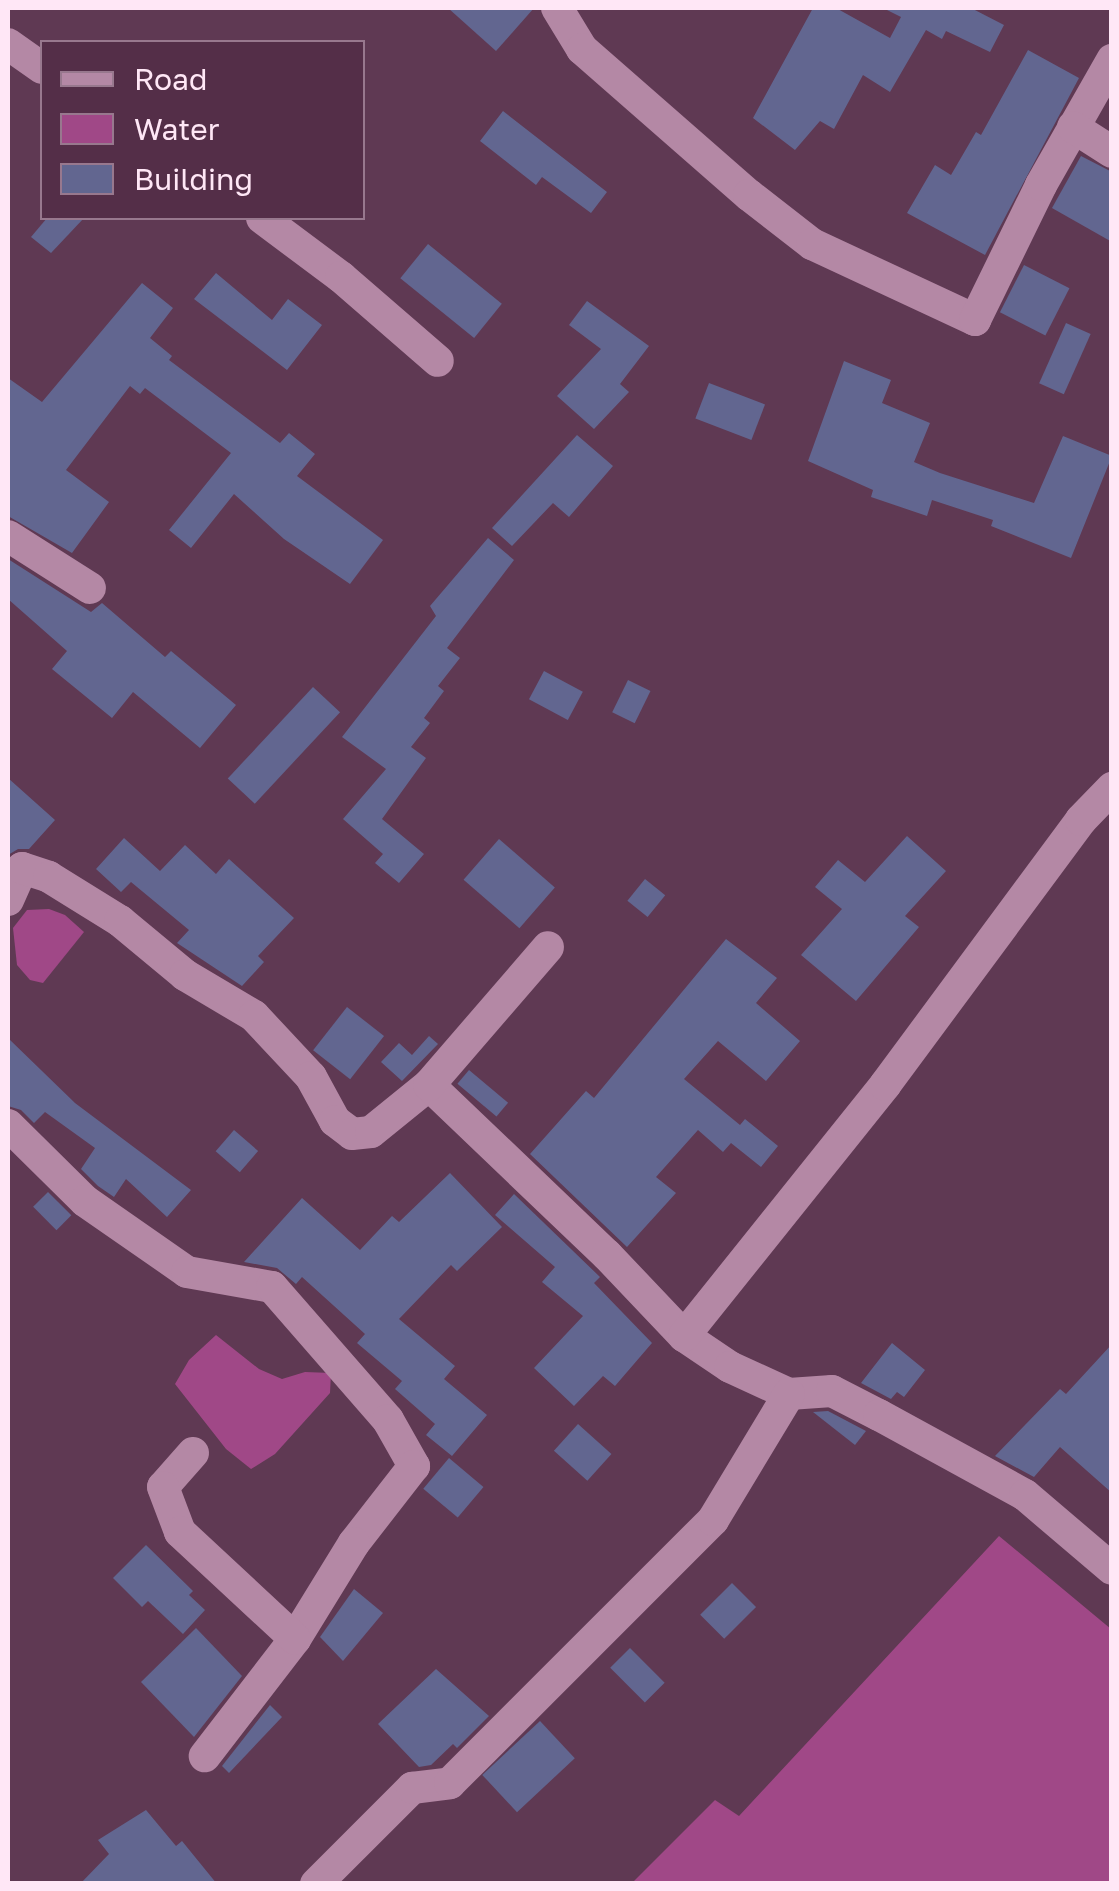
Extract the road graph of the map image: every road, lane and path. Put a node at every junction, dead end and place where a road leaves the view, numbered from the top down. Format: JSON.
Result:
{"nodes":[{"id":1,"x":557,"y":8,"type":"edge"},
{"id":2,"x":8,"y":44,"type":"edge"},
{"id":3,"x":1112,"y":60,"type":"edge"},
{"id":4,"x":40,"y":67,"type":"edge"},
{"id":5,"x":1072,"y":128,"type":"junction"},
{"id":6,"x":1112,"y":152,"type":"edge"},
{"id":7,"x":265,"y":220,"type":"edge"},
{"id":8,"x":438,"y":361,"type":"dead end"},
{"id":9,"x":8,"y":536,"type":"edge"},
{"id":10,"x":90,"y":588,"type":"dead end"},
{"id":11,"x":1112,"y":788,"type":"edge"},
{"id":12,"x":8,"y":900,"type":"edge"},
{"id":13,"x":548,"y":947,"type":"dead end"},
{"id":14,"x":429,"y":1085,"type":"junction"},
{"id":15,"x":8,"y":1125,"type":"edge"},
{"id":16,"x":684,"y":1336,"type":"junction"},
{"id":17,"x":789,"y":1394,"type":"junction"},
{"id":18,"x":193,"y":1452,"type":"dead end"},
{"id":19,"x":1112,"y":1569,"type":"edge"},
{"id":20,"x":295,"y":1639,"type":"junction"},
{"id":21,"x":206,"y":1756,"type":"dead end"},
{"id":22,"x":316,"y":1884,"type":"edge"}],
"edges":[{"from":1,"to":5,"type":"street"},
{"from":2,"to":4,"type":"street"},
{"from":3,"to":5,"type":"street"},
{"from":5,"to":6,"type":"street"},
{"from":7,"to":8,"type":"street"},
{"from":9,"to":10,"type":"street"},
{"from":11,"to":16,"type":"street"},
{"from":12,"to":14,"type":"street"},
{"from":13,"to":14,"type":"street"},
{"from":14,"to":16,"type":"street"},
{"from":15,"to":20,"type":"street"},
{"from":16,"to":17,"type":"street"},
{"from":17,"to":19,"type":"street"},
{"from":17,"to":22,"type":"street"},
{"from":18,"to":20,"type":"street"},
{"from":20,"to":21,"type":"street"}]}
